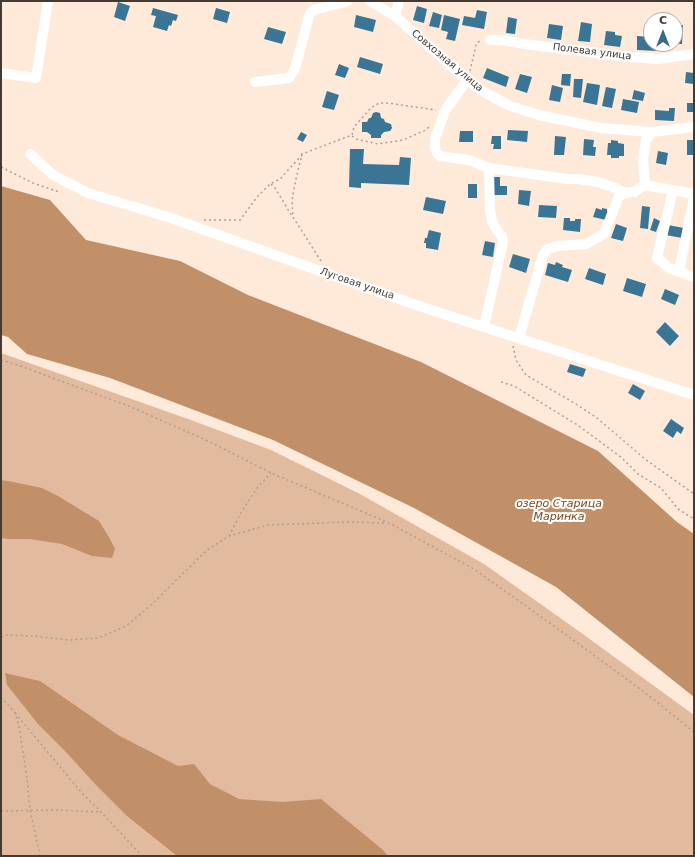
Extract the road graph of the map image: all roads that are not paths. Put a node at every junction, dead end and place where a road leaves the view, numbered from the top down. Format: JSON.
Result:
{"nodes":[{"id":1,"x":48,"y":1,"type":"edge"},
{"id":2,"x":348,"y":1,"type":"edge"},
{"id":3,"x":370,"y":1,"type":"edge"},
{"id":4,"x":399,"y":1,"type":"edge"},
{"id":5,"x":395,"y":16,"type":"junction"},
{"id":6,"x":490,"y":40,"type":"road end"},
{"id":7,"x":694,"y":54,"type":"edge"},
{"id":8,"x":1,"y":73,"type":"edge"},
{"id":9,"x":467,"y":80,"type":"junction"},
{"id":10,"x":255,"y":82,"type":"dead end"},
{"id":11,"x":694,"y":126,"type":"edge"},
{"id":12,"x":652,"y":132,"type":"junction"},
{"id":13,"x":30,"y":154,"type":"dead end"},
{"id":14,"x":489,"y":168,"type":"junction"},
{"id":15,"x":645,"y":184,"type":"junction"},
{"id":16,"x":670,"y":189,"type":"junction"},
{"id":17,"x":625,"y":193,"type":"junction"},
{"id":18,"x":694,"y":194,"type":"edge"},
{"id":19,"x":694,"y":198,"type":"edge"},
{"id":20,"x":679,"y":271,"type":"junction"},
{"id":21,"x":694,"y":277,"type":"edge"},
{"id":22,"x":484,"y":326,"type":"junction"},
{"id":23,"x":515,"y":337,"type":"junction"},
{"id":24,"x":694,"y":395,"type":"edge"}],
"edges":[{"from":1,"to":8,"type":"street"},
{"from":2,"to":10,"type":"street"},
{"from":3,"to":5,"type":"street","name":"Совхозная улица"},
{"from":4,"to":5,"type":"street"},
{"from":5,"to":9,"type":"street","name":"Совхозная улица"},
{"from":6,"to":7,"type":"street","name":"Полевая улица"},
{"from":9,"to":12,"type":"street","name":"Совхозная улица"},
{"from":9,"to":14,"type":"street"},
{"from":11,"to":12,"type":"street","name":"Совхозная улица"},
{"from":12,"to":15,"type":"street"},
{"from":13,"to":22,"type":"street","name":"Луговая улица"},
{"from":14,"to":17,"type":"street"},
{"from":14,"to":22,"type":"street"},
{"from":15,"to":16,"type":"street"},
{"from":15,"to":17,"type":"street"},
{"from":16,"to":18,"type":"street"},
{"from":16,"to":20,"type":"street"},
{"from":17,"to":23,"type":"street"},
{"from":19,"to":20,"type":"street"},
{"from":20,"to":21,"type":"street"},
{"from":22,"to":23,"type":"street","name":"Луговая улица"},
{"from":23,"to":24,"type":"street","name":"Луговая улица"}]}
